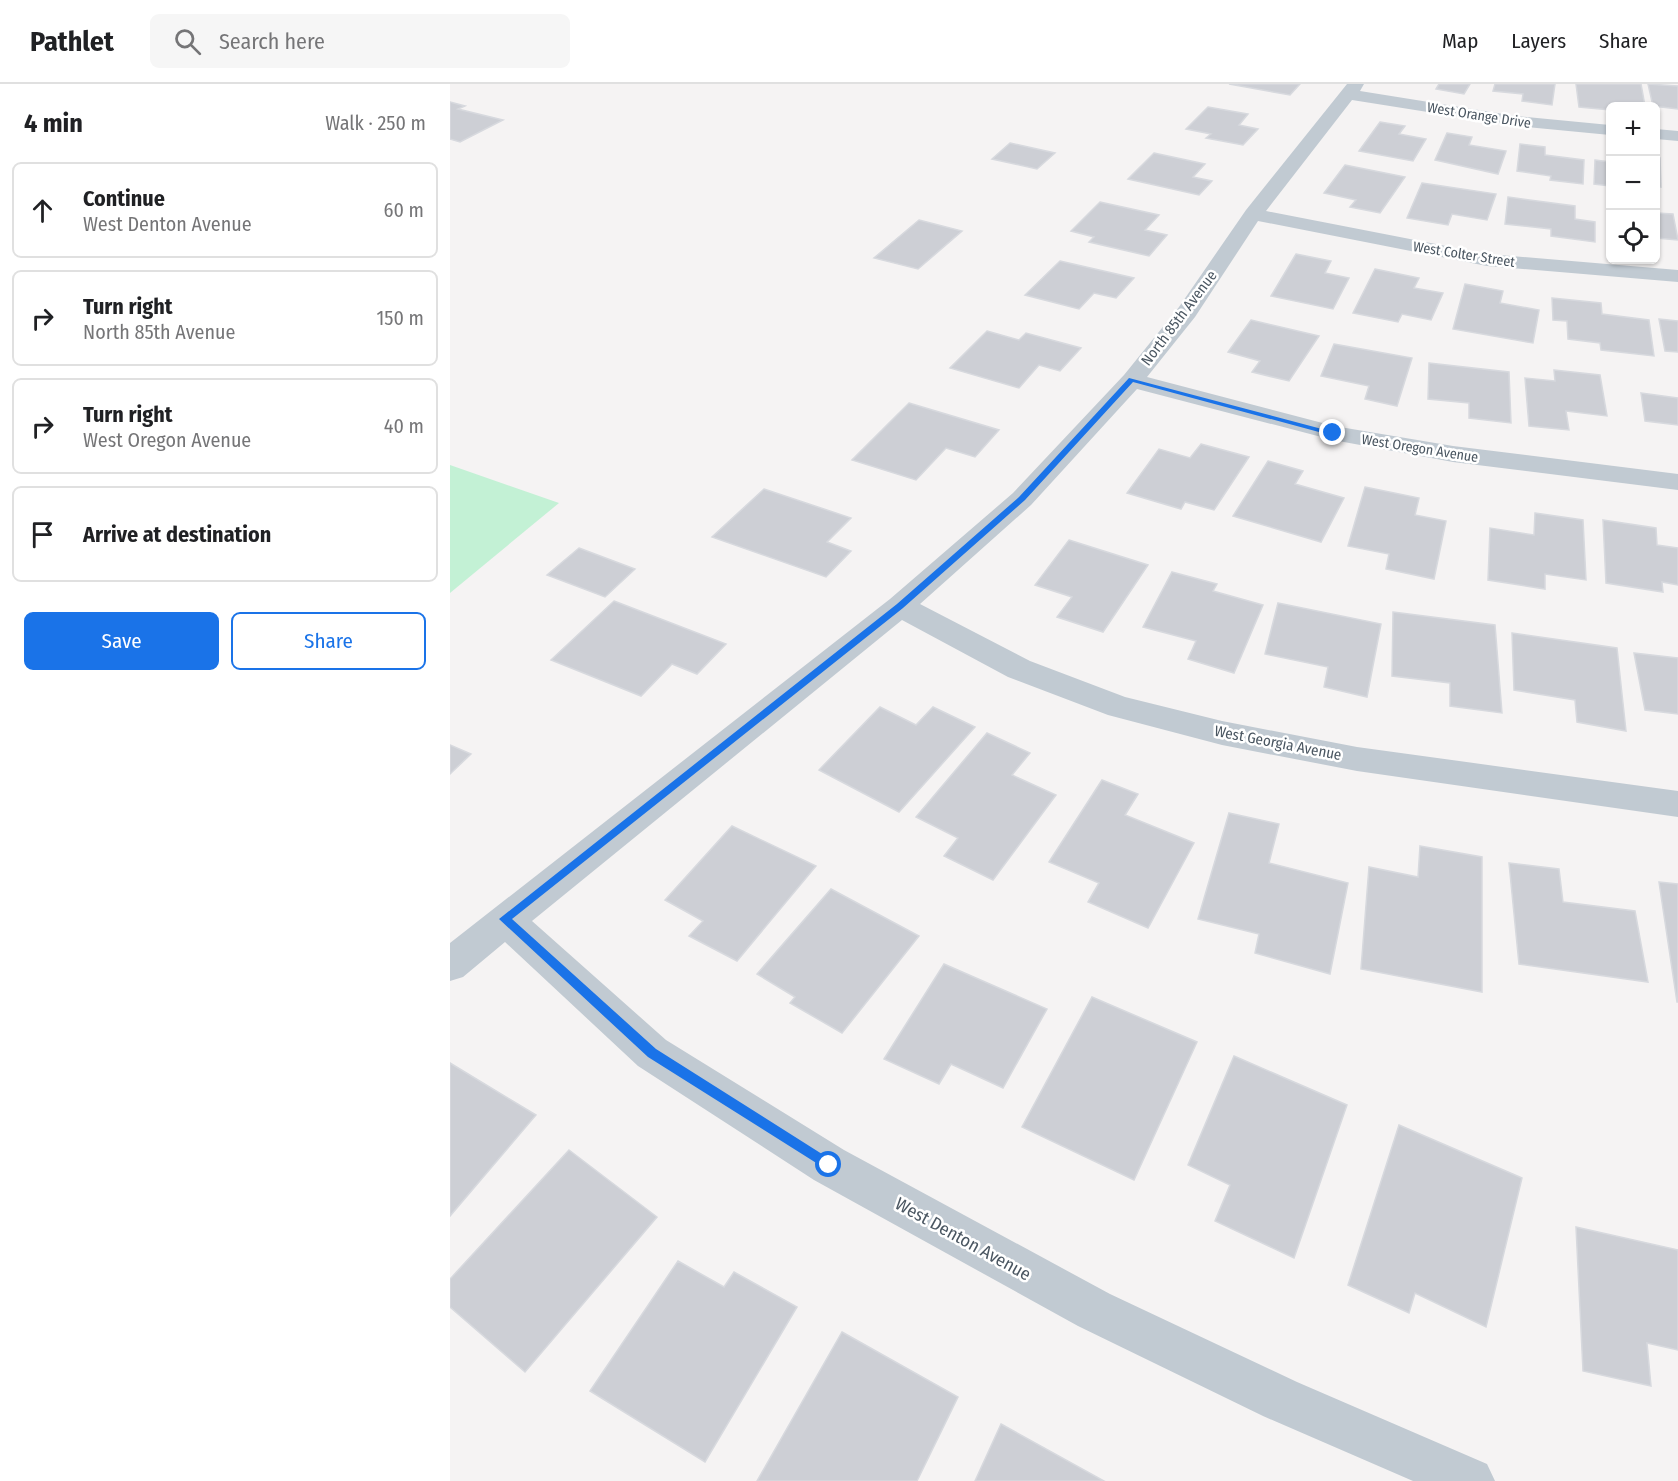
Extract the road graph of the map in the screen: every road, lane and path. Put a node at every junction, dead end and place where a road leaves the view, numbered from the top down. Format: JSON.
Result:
{"nodes":[{"id":1,"x":1352,"y":89,"type":"edge"},
{"id":2,"x":1606,"y":130,"type":"edge"},
{"id":3,"x":1660,"y":134,"type":"edge"},
{"id":4,"x":1678,"y":136,"type":"edge"},
{"id":5,"x":1252,"y":214,"type":"junction"},
{"id":6,"x":1678,"y":276,"type":"edge"},
{"id":7,"x":1132,"y":380,"type":"junction"},
{"id":8,"x":1678,"y":482,"type":"edge"},
{"id":9,"x":900,"y":606,"type":"junction"},
{"id":10,"x":1678,"y":804,"type":"edge"},
{"id":11,"x":505,"y":919,"type":"junction"},
{"id":12,"x":450,"y":965,"type":"edge"},
{"id":13,"x":1470,"y":1481,"type":"edge"}],
"edges":[{"from":1,"to":2,"type":"street","name":"West Orange Drive"},
{"from":1,"to":5,"type":"street","name":"North 85th Avenue"},
{"from":3,"to":4,"type":"street"},
{"from":5,"to":6,"type":"street","name":"West Colter Street"},
{"from":5,"to":7,"type":"street","name":"North 85th Avenue"},
{"from":7,"to":8,"type":"street","name":"West Oregon Avenue"},
{"from":7,"to":9,"type":"street","name":"North 85th Avenue"},
{"from":9,"to":10,"type":"street","name":"West Georgia Avenue"},
{"from":9,"to":11,"type":"street","name":"North 85th Avenue"},
{"from":11,"to":12,"type":"street","name":"North 85th Avenue"},
{"from":11,"to":13,"type":"street","name":"West Denton Avenue"}]}
